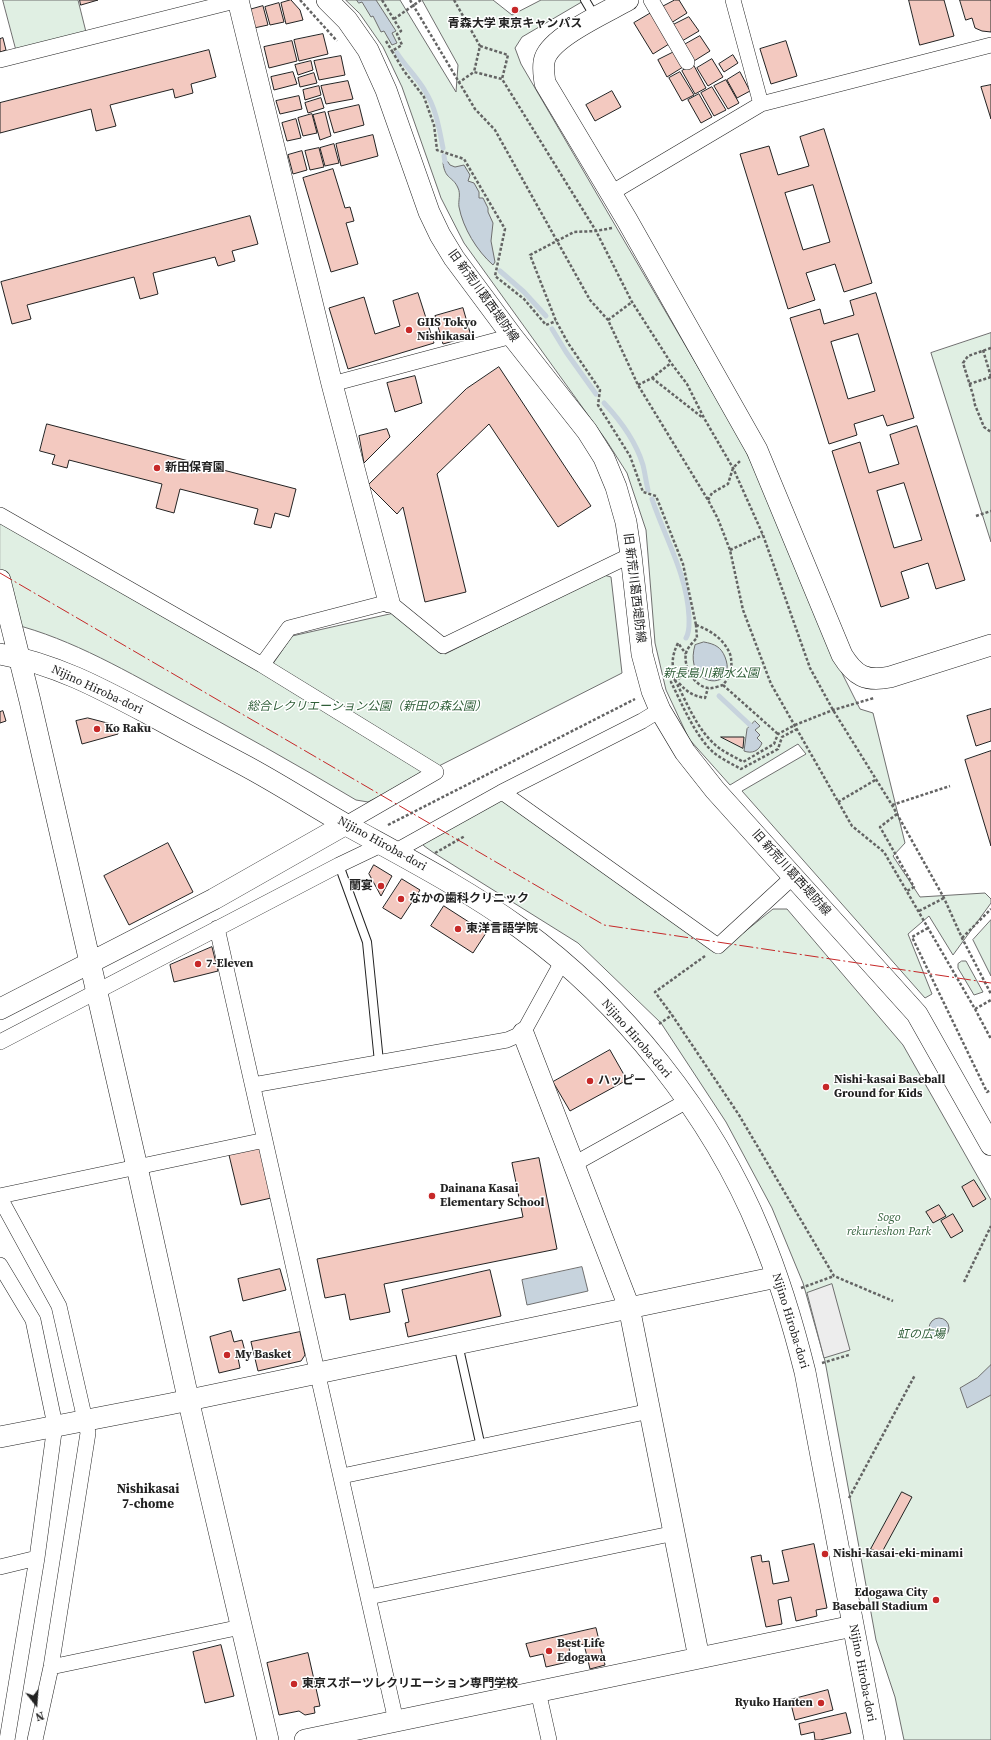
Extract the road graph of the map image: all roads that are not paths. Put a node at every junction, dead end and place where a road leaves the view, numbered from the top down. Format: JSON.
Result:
{"nodes":[{"id":1,"x":239,"y":0,"type":"edge"},
{"id":2,"x":327,"y":0,"type":"edge"},
{"id":3,"x":585,"y":0,"type":"edge"},
{"id":4,"x":628,"y":0,"type":"edge"},
{"id":5,"x":651,"y":0,"type":"edge"},
{"id":6,"x":733,"y":0,"type":"edge"},
{"id":7,"x":596,"y":18,"type":"junction"},
{"id":8,"x":991,"y":45,"type":"edge"},
{"id":9,"x":0,"y":60,"type":"edge"},
{"id":10,"x":687,"y":62,"type":"dead end"},
{"id":11,"x":761,"y":104,"type":"junction"},
{"id":12,"x":611,"y":193,"type":"junction"},
{"id":13,"x":512,"y":336,"type":"junction"},
{"id":14,"x":332,"y":384,"type":"junction"},
{"id":15,"x":0,"y":515,"type":"edge"},
{"id":16,"x":631,"y":555,"type":"junction"},
{"id":17,"x":0,"y":580,"type":"edge"},
{"id":18,"x":389,"y":602,"type":"junction"},
{"id":19,"x":991,"y":645,"type":"edge"},
{"id":20,"x":9,"y":656,"type":"edge"},
{"id":21,"x":262,"y":665,"type":"junction"},
{"id":22,"x":660,"y":710,"type":"junction"},
{"id":23,"x":502,"y":792,"type":"junction"},
{"id":24,"x":346,"y":824,"type":"junction"},
{"id":25,"x":389,"y":840,"type":"junction"},
{"id":26,"x":339,"y":865,"type":"junction"},
{"id":27,"x":794,"y":876,"type":"junction"},
{"id":28,"x":217,"y":928,"type":"junction"},
{"id":29,"x":562,"y":962,"type":"junction"},
{"id":30,"x":90,"y":963,"type":"junction"},
{"id":31,"x":97,"y":991,"type":"junction"},
{"id":32,"x":0,"y":1009,"type":"edge"},
{"id":33,"x":523,"y":1033,"type":"junction"},
{"id":34,"x":0,"y":1042,"type":"edge"},
{"id":35,"x":379,"y":1062,"type":"junction"},
{"id":36,"x":253,"y":1085,"type":"junction"},
{"id":37,"x":687,"y":1101,"type":"junction"},
{"id":38,"x":265,"y":1140,"type":"junction"},
{"id":39,"x":991,"y":1145,"type":"edge"},
{"id":40,"x":574,"y":1164,"type":"junction"},
{"id":41,"x":137,"y":1167,"type":"junction"},
{"id":42,"x":0,"y":1197,"type":"edge"},
{"id":43,"x":0,"y":1265,"type":"edge"},
{"id":44,"x":777,"y":1276,"type":"junction"},
{"id":45,"x":629,"y":1307,"type":"junction"},
{"id":46,"x":458,"y":1344,"type":"junction"},
{"id":47,"x":318,"y":1373,"type":"junction"},
{"id":48,"x":188,"y":1400,"type":"junction"},
{"id":49,"x":650,"y":1411,"type":"junction"},
{"id":50,"x":85,"y":1421,"type":"junction"},
{"id":51,"x":55,"y":1425,"type":"junction"},
{"id":52,"x":0,"y":1437,"type":"edge"},
{"id":53,"x":481,"y":1446,"type":"junction"},
{"id":54,"x":342,"y":1476,"type":"junction"},
{"id":55,"x":675,"y":1533,"type":"junction"},
{"id":56,"x":37,"y":1558,"type":"junction"},
{"id":57,"x":0,"y":1567,"type":"edge"},
{"id":58,"x":369,"y":1597,"type":"junction"},
{"id":59,"x":852,"y":1626,"type":"junction"},
{"id":60,"x":241,"y":1627,"type":"junction"},
{"id":61,"x":699,"y":1658,"type":"junction"},
{"id":62,"x":51,"y":1667,"type":"junction"},
{"id":63,"x":538,"y":1692,"type":"junction"},
{"id":64,"x":396,"y":1721,"type":"junction"},
{"id":65,"x":5,"y":1733,"type":"edge"},
{"id":66,"x":35,"y":1740,"type":"edge"},
{"id":67,"x":268,"y":1740,"type":"edge"},
{"id":68,"x":305,"y":1740,"type":"edge"},
{"id":69,"x":549,"y":1740,"type":"edge"},
{"id":70,"x":875,"y":1740,"type":"edge"}],
"edges":[{"from":1,"to":9,"type":"street"},
{"from":1,"to":14,"type":"street"},
{"from":2,"to":13,"type":"street","name":"旧 新荒川葛西堤防線"},
{"from":3,"to":7,"type":"lane"},
{"from":4,"to":7,"type":"street"},
{"from":5,"to":10,"type":"street"},
{"from":6,"to":11,"type":"street"},
{"from":7,"to":12,"type":"street"},
{"from":8,"to":11,"type":"street"},
{"from":11,"to":12,"type":"street"},
{"from":12,"to":19,"type":"street"},
{"from":13,"to":14,"type":"street"},
{"from":13,"to":16,"type":"street","name":"旧 新荒川葛西堤防線"},
{"from":14,"to":18,"type":"street"},
{"from":15,"to":21,"type":"street"},
{"from":16,"to":18,"type":"street"},
{"from":16,"to":22,"type":"street","name":"旧 新荒川葛西堤防線"},
{"from":17,"to":20,"type":"street"},
{"from":18,"to":21,"type":"street"},
{"from":20,"to":24,"type":"street","name":"Nijino Hiroba-dori"},
{"from":20,"to":30,"type":"street"},
{"from":21,"to":24,"type":"street"},
{"from":22,"to":23,"type":"street"},
{"from":22,"to":27,"type":"street","name":"旧 新荒川葛西堤防線"},
{"from":23,"to":25,"type":"street"},
{"from":23,"to":27,"type":"street"},
{"from":24,"to":25,"type":"street","name":"Nijino Hiroba-dori"},
{"from":24,"to":30,"type":"street"},
{"from":25,"to":26,"type":"street"},
{"from":25,"to":29,"type":"street","name":"Nijino Hiroba-dori"},
{"from":26,"to":28,"type":"street"},
{"from":26,"to":35,"type":"lane"},
{"from":27,"to":39,"type":"street","name":"旧 新荒川葛西堤防線"},
{"from":28,"to":31,"type":"street"},
{"from":28,"to":36,"type":"street"},
{"from":29,"to":33,"type":"street"},
{"from":29,"to":37,"type":"street","name":"Nijino Hiroba-dori"},
{"from":30,"to":31,"type":"street"},
{"from":30,"to":32,"type":"street"},
{"from":31,"to":34,"type":"street"},
{"from":31,"to":41,"type":"street"},
{"from":33,"to":35,"type":"street"},
{"from":33,"to":40,"type":"street"},
{"from":35,"to":36,"type":"street"},
{"from":36,"to":38,"type":"street"},
{"from":37,"to":40,"type":"street"},
{"from":37,"to":44,"type":"street","name":"Nijino Hiroba-dori"},
{"from":38,"to":41,"type":"street"},
{"from":38,"to":47,"type":"street"},
{"from":40,"to":45,"type":"street"},
{"from":41,"to":42,"type":"street"},
{"from":41,"to":48,"type":"street"},
{"from":42,"to":50,"type":"street"},
{"from":43,"to":51,"type":"street"},
{"from":44,"to":45,"type":"street"},
{"from":44,"to":59,"type":"street","name":"Nijino Hiroba-dori"},
{"from":45,"to":46,"type":"street"},
{"from":45,"to":49,"type":"street"},
{"from":46,"to":47,"type":"street"},
{"from":46,"to":53,"type":"lane"},
{"from":47,"to":48,"type":"street"},
{"from":47,"to":54,"type":"street"},
{"from":48,"to":50,"type":"street"},
{"from":48,"to":60,"type":"street"},
{"from":49,"to":53,"type":"street"},
{"from":49,"to":55,"type":"street"},
{"from":50,"to":51,"type":"street"},
{"from":50,"to":62,"type":"street"},
{"from":51,"to":52,"type":"street"},
{"from":51,"to":56,"type":"street"},
{"from":53,"to":54,"type":"street"},
{"from":54,"to":58,"type":"street"},
{"from":55,"to":58,"type":"street"},
{"from":55,"to":61,"type":"street"},
{"from":56,"to":57,"type":"street"},
{"from":56,"to":65,"type":"street"},
{"from":58,"to":64,"type":"street"},
{"from":59,"to":61,"type":"street"},
{"from":59,"to":70,"type":"street","name":"Nijino Hiroba-dori"},
{"from":60,"to":62,"type":"street"},
{"from":60,"to":67,"type":"street"},
{"from":61,"to":63,"type":"street"},
{"from":62,"to":66,"type":"street"},
{"from":63,"to":64,"type":"street"},
{"from":63,"to":69,"type":"street"},
{"from":64,"to":68,"type":"street"}]}
